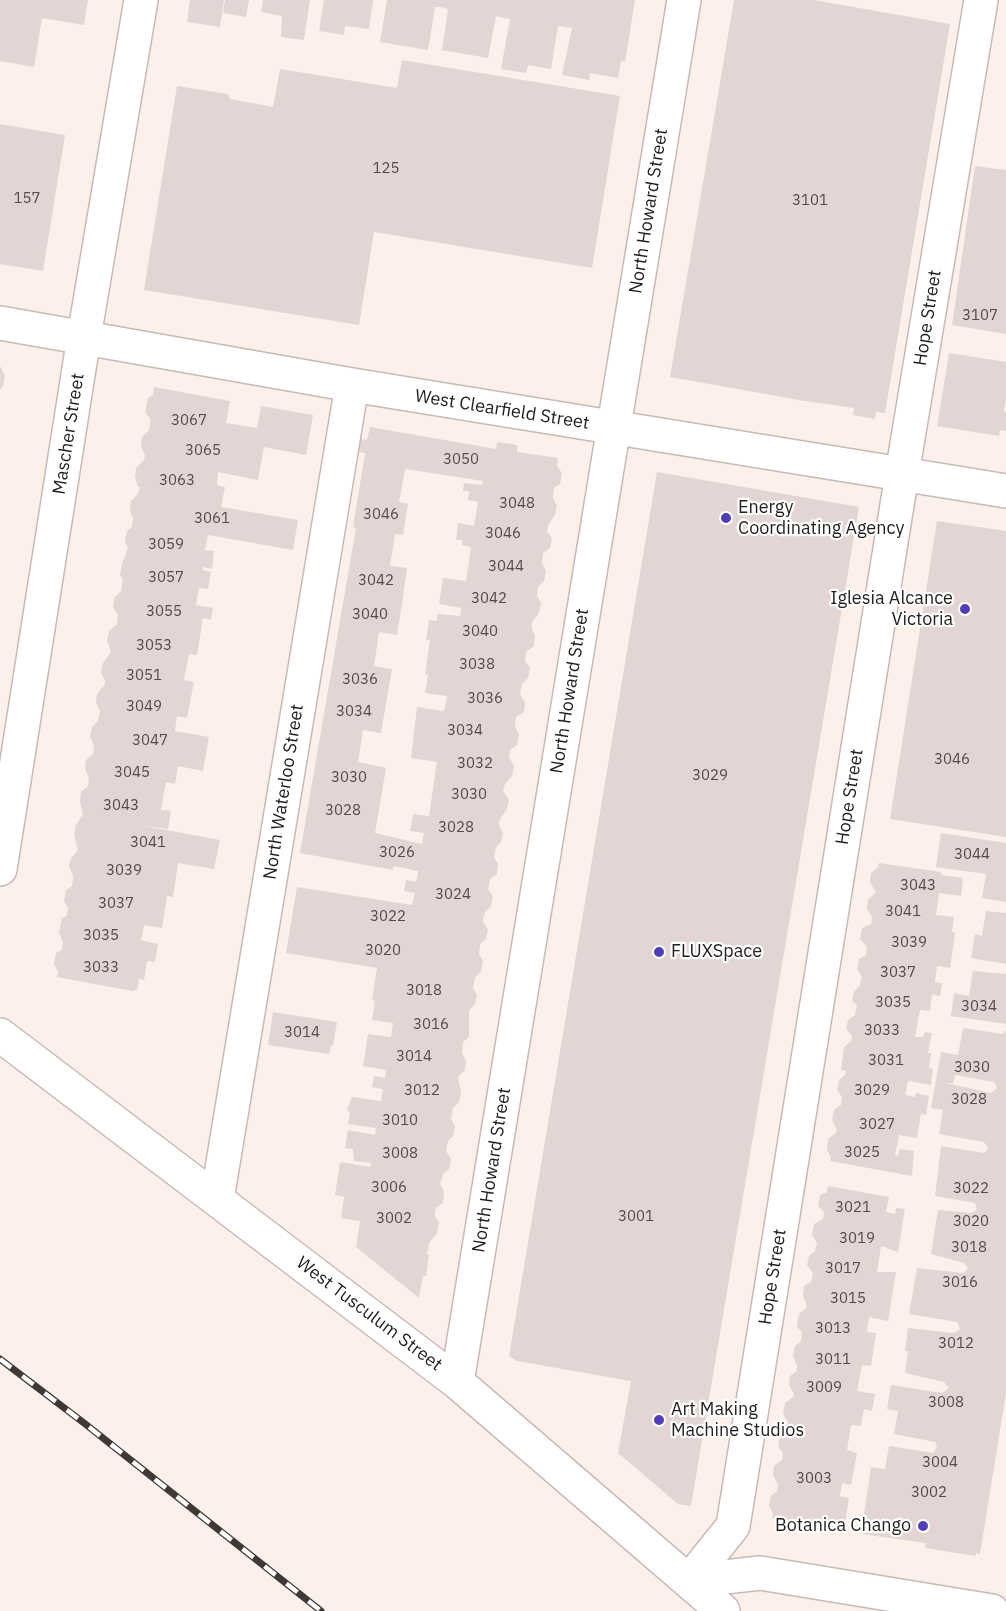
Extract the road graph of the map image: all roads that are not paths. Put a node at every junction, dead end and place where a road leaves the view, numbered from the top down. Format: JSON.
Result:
{"nodes":[{"id":1,"x":141,"y":0,"type":"edge"},
{"id":2,"x":684,"y":0,"type":"edge"},
{"id":3,"x":981,"y":0,"type":"edge"},
{"id":4,"x":0,"y":323,"type":"edge"},
{"id":5,"x":84,"y":337,"type":"junction"},
{"id":6,"x":352,"y":385,"type":"junction"},
{"id":7,"x":613,"y":428,"type":"junction"},
{"id":8,"x":902,"y":474,"type":"junction"},
{"id":9,"x":1006,"y":491,"type":"edge"},
{"id":10,"x":0,"y":869,"type":"edge"},
{"id":11,"x":0,"y":1035,"type":"edge"},
{"id":12,"x":217,"y":1199,"type":"junction"},
{"id":13,"x":457,"y":1382,"type":"junction"},
{"id":14,"x":689,"y":1581,"type":"junction"},
{"id":15,"x":723,"y":1611,"type":"edge"},
{"id":16,"x":992,"y":1611,"type":"edge"}],
"edges":[{"from":1,"to":5,"type":"street","name":"Mascher Street"},
{"from":2,"to":7,"type":"street","name":"North Howard Street"},
{"from":3,"to":8,"type":"street","name":"Hope Street"},
{"from":4,"to":5,"type":"street","name":"West Clearfield Street"},
{"from":5,"to":6,"type":"street","name":"West Clearfield Street"},
{"from":5,"to":10,"type":"street","name":"Mascher Street"},
{"from":6,"to":7,"type":"street","name":"West Clearfield Street"},
{"from":6,"to":12,"type":"street","name":"North Waterloo Street"},
{"from":7,"to":8,"type":"street","name":"West Clearfield Street"},
{"from":7,"to":13,"type":"street","name":"North Howard Street"},
{"from":8,"to":9,"type":"street","name":"West Clearfield Street"},
{"from":8,"to":14,"type":"street","name":"Hope Street"},
{"from":11,"to":12,"type":"street","name":"West Tusculum Street"},
{"from":12,"to":13,"type":"street","name":"West Tusculum Street"},
{"from":13,"to":14,"type":"street","name":"West Tusculum Street"},
{"from":14,"to":15,"type":"street","name":"West Tusculum Street"},
{"from":14,"to":16,"type":"street"}]}
